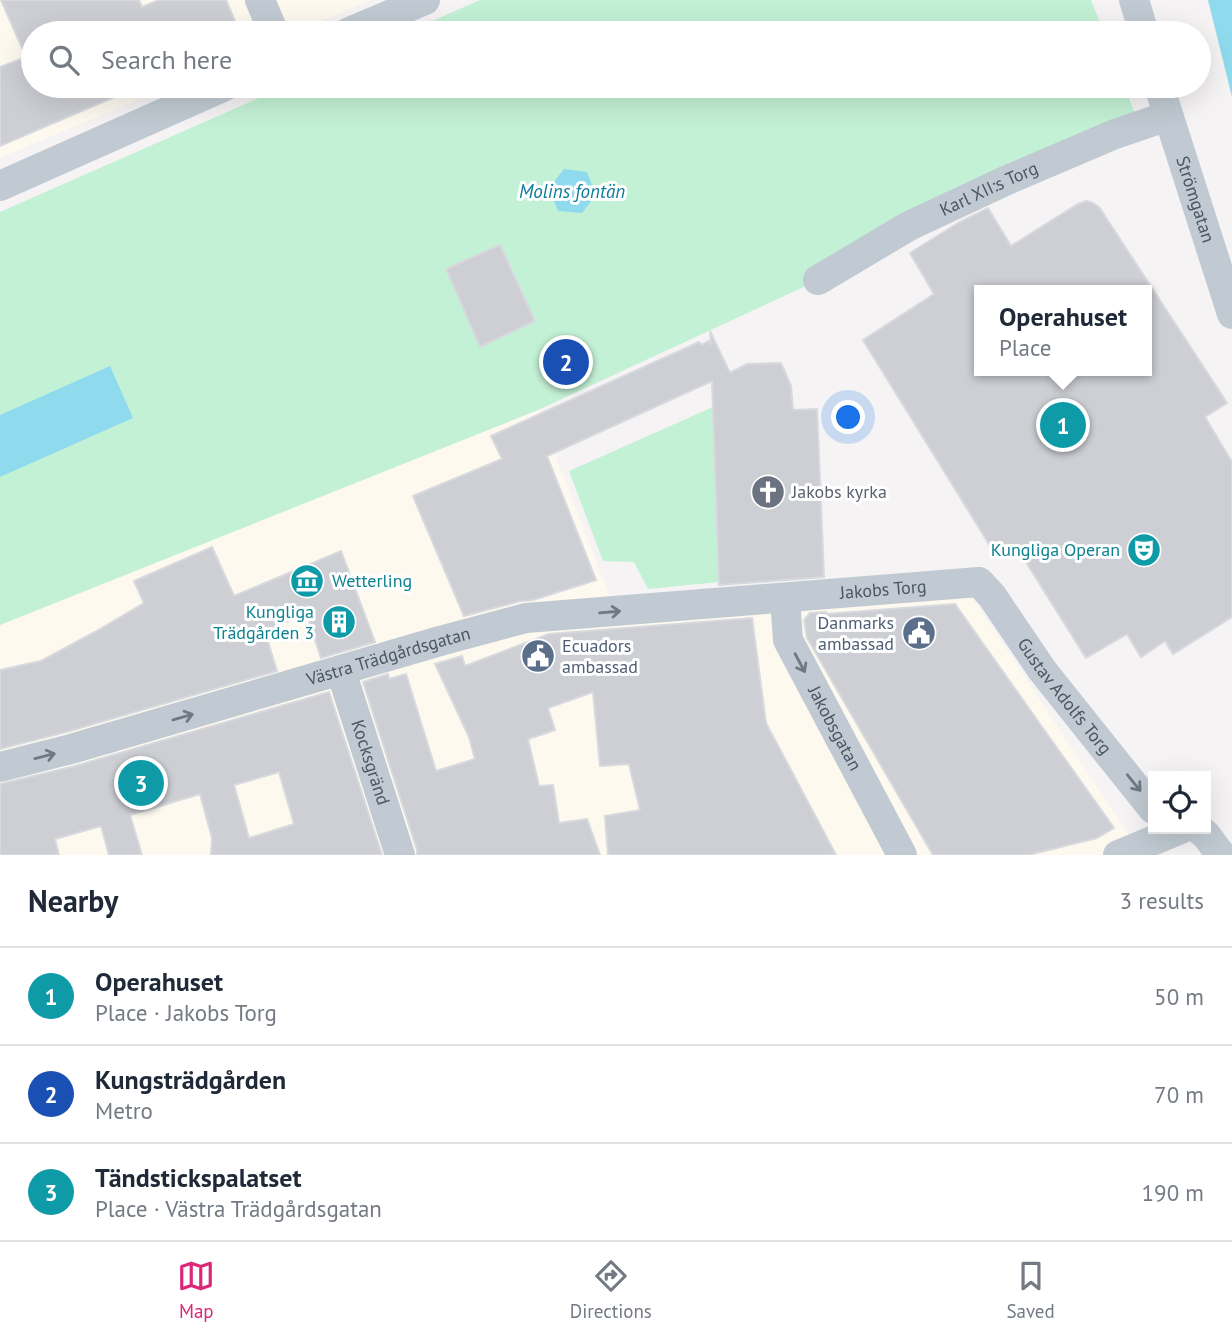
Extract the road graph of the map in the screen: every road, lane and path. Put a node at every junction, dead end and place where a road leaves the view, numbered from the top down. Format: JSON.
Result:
{"nodes":[{"id":1,"x":260,"y":0,"type":"edge"},
{"id":2,"x":425,"y":0,"type":"edge"},
{"id":3,"x":1134,"y":0,"type":"edge"},
{"id":4,"x":269,"y":21,"type":"edge"},
{"id":5,"x":375,"y":21,"type":"edge"},
{"id":6,"x":1140,"y":21,"type":"edge"},
{"id":7,"x":198,"y":98,"type":"edge"},
{"id":8,"x":1163,"y":98,"type":"edge"},
{"id":9,"x":1168,"y":116,"type":"junction"},
{"id":10,"x":0,"y":186,"type":"edge"},
{"id":11,"x":818,"y":280,"type":"dead end"},
{"id":12,"x":1232,"y":314,"type":"edge"},
{"id":13,"x":979,"y":582,"type":"joint"},
{"id":14,"x":785,"y":598,"type":"junction"},
{"id":15,"x":341,"y":671,"type":"junction"},
{"id":16,"x":0,"y":767,"type":"edge"},
{"id":17,"x":1148,"y":803,"type":"edge"},
{"id":18,"x":1152,"y":834,"type":"edge"},
{"id":19,"x":1205,"y":834,"type":"edge"},
{"id":20,"x":400,"y":855,"type":"edge"},
{"id":21,"x":901,"y":855,"type":"edge"},
{"id":22,"x":1118,"y":855,"type":"edge"},
{"id":23,"x":1221,"y":855,"type":"edge"}],
"edges":[{"from":1,"to":4,"type":"street"},
{"from":2,"to":5,"type":"street"},
{"from":3,"to":6,"type":"street"},
{"from":7,"to":10,"type":"street"},
{"from":8,"to":9,"type":"street","name":"Strömgatan"},
{"from":9,"to":11,"type":"street","name":"Karl XII:s Torg"},
{"from":9,"to":12,"type":"street","name":"Strömgatan"},
{"from":13,"to":14,"type":"street","name":"Jakobs Torg"},
{"from":13,"to":17,"type":"street","name":"Gustav Adolfs Torg","one_way":true},
{"from":15,"to":14,"type":"street","name":"Västra Trädgårdsgatan","one_way":true},
{"from":14,"to":21,"type":"street","name":"Jakobsgatan","one_way":true},
{"from":16,"to":15,"type":"street","name":"Västra Trädgårdsgatan","one_way":true},
{"from":15,"to":20,"type":"street","name":"Kocksgränd"},
{"from":18,"to":22,"type":"street"},
{"from":19,"to":23,"type":"street"}]}
